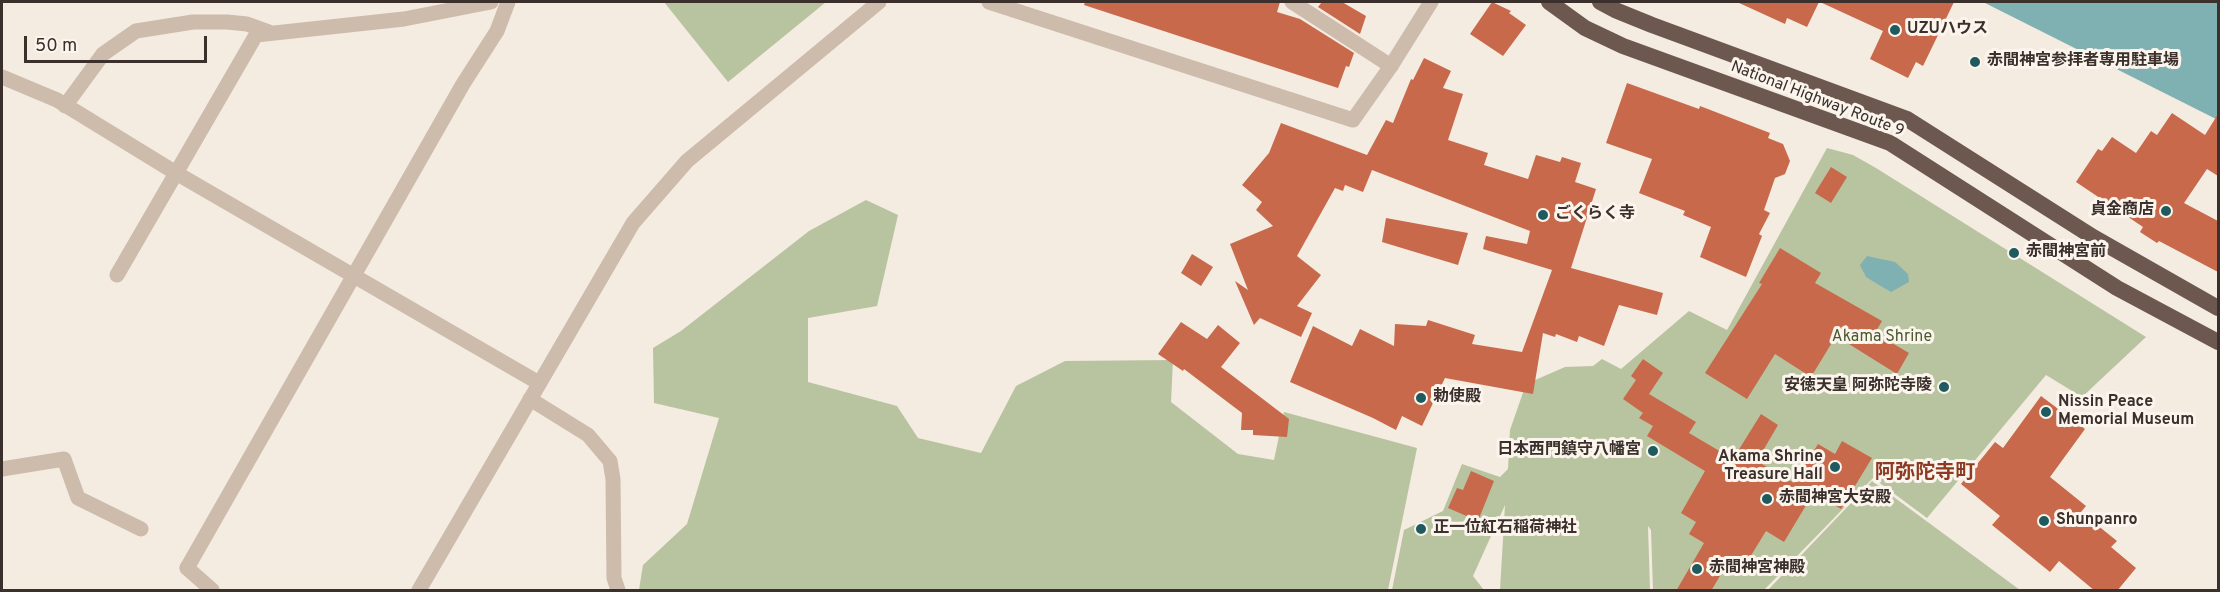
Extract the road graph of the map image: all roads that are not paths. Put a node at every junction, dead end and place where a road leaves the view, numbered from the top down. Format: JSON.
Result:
{"nodes":[{"id":1,"x":491,"y":2,"type":"edge"},
{"id":2,"x":508,"y":2,"type":"edge"},
{"id":3,"x":879,"y":2,"type":"edge"},
{"id":4,"x":989,"y":2,"type":"edge"},
{"id":5,"x":1292,"y":2,"type":"edge"},
{"id":6,"x":1431,"y":2,"type":"edge"},
{"id":7,"x":1549,"y":2,"type":"edge"},
{"id":8,"x":1600,"y":2,"type":"edge"},
{"id":9,"x":272,"y":33,"type":"junction"},
{"id":10,"x":1391,"y":66,"type":"junction"},
{"id":11,"x":2,"y":77,"type":"edge"},
{"id":12,"x":65,"y":106,"type":"junction"},
{"id":13,"x":176,"y":173,"type":"junction"},
{"id":14,"x":117,"y":275,"type":"dead end"},
{"id":15,"x":353,"y":276,"type":"junction"},
{"id":16,"x":2218,"y":308,"type":"edge"},
{"id":17,"x":2218,"y":342,"type":"edge"},
{"id":18,"x":539,"y":383,"type":"junction"},
{"id":19,"x":530,"y":399,"type":"junction"},
{"id":20,"x":2,"y":469,"type":"edge"},
{"id":21,"x":141,"y":529,"type":"dead end"},
{"id":22,"x":212,"y":591,"type":"edge"},
{"id":23,"x":419,"y":591,"type":"edge"},
{"id":24,"x":618,"y":591,"type":"edge"}],
"edges":[{"from":1,"to":9,"type":"street"},
{"from":2,"to":15,"type":"street"},
{"from":3,"to":18,"type":"street"},
{"from":4,"to":10,"type":"street"},
{"from":5,"to":10,"type":"street"},
{"from":6,"to":10,"type":"street"},
{"from":7,"to":17,"type":"highway","name":"National Highway Route 9"},
{"from":8,"to":16,"type":"highway","name":"National Highway Route 9"},
{"from":9,"to":12,"type":"street"},
{"from":9,"to":13,"type":"street"},
{"from":11,"to":12,"type":"street"},
{"from":12,"to":13,"type":"street"},
{"from":13,"to":14,"type":"street"},
{"from":13,"to":15,"type":"street"},
{"from":15,"to":18,"type":"street"},
{"from":15,"to":22,"type":"street"},
{"from":18,"to":19,"type":"street"},
{"from":19,"to":23,"type":"street"},
{"from":19,"to":24,"type":"street"},
{"from":20,"to":21,"type":"street"}]}
